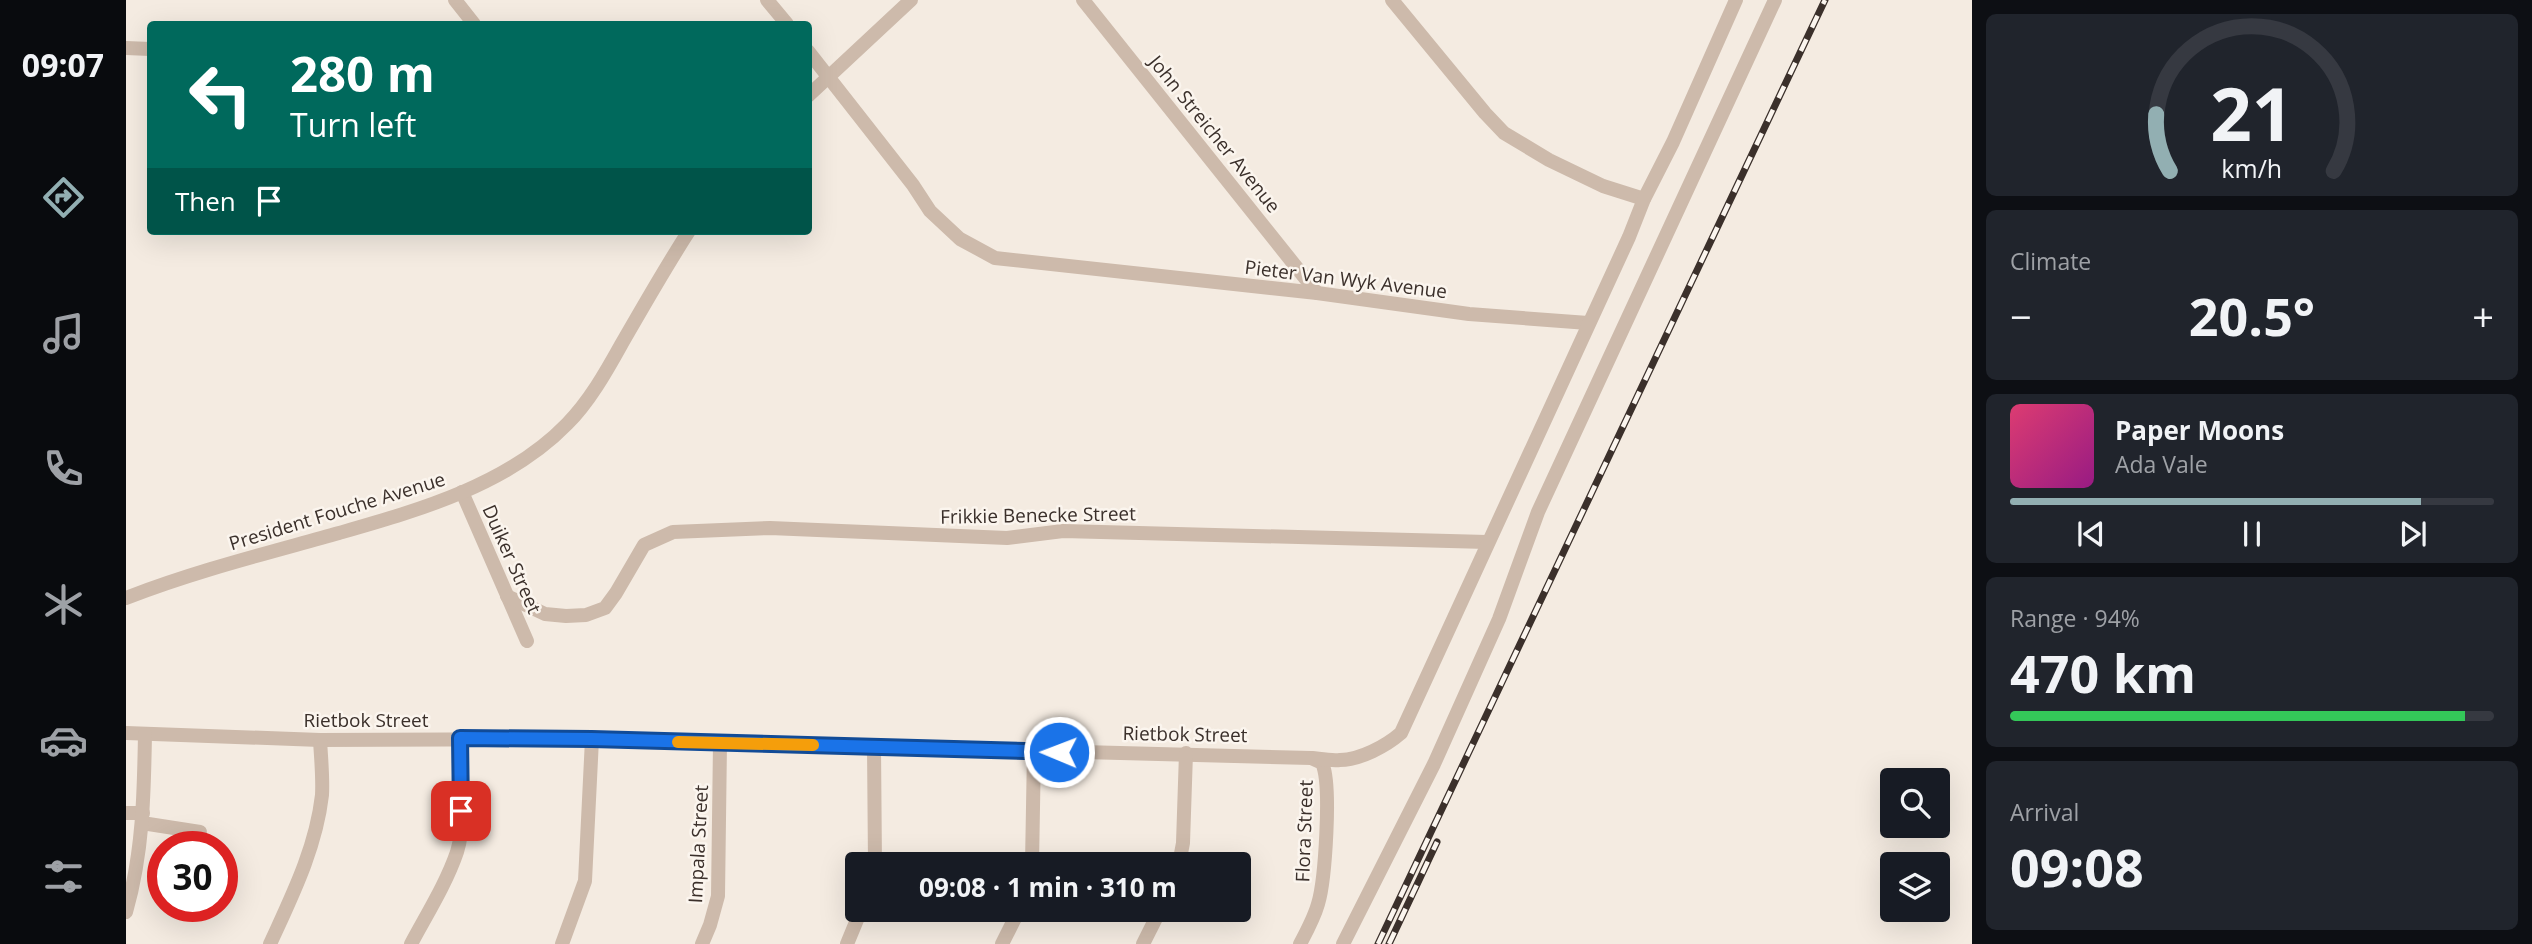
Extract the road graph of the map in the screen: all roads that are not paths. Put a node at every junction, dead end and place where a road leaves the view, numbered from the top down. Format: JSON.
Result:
{"nodes":[{"id":1,"x":455,"y":0,"type":"edge"},
{"id":2,"x":767,"y":0,"type":"edge"},
{"id":3,"x":911,"y":0,"type":"edge"},
{"id":4,"x":1083,"y":0,"type":"edge"},
{"id":5,"x":1392,"y":0,"type":"edge"},
{"id":6,"x":1736,"y":0,"type":"edge"},
{"id":7,"x":1775,"y":0,"type":"edge"},
{"id":8,"x":472,"y":21,"type":"edge"},
{"id":9,"x":784,"y":21,"type":"edge"},
{"id":10,"x":126,"y":48,"type":"edge"},
{"id":11,"x":147,"y":49,"type":"edge"},
{"id":12,"x":812,"y":56,"type":"edge"},
{"id":13,"x":829,"y":76,"type":"junction"},
{"id":14,"x":812,"y":92,"type":"edge"},
{"id":15,"x":1644,"y":199,"type":"junction"},
{"id":16,"x":686,"y":235,"type":"edge"},
{"id":17,"x":1317,"y":293,"type":"junction"},
{"id":18,"x":1588,"y":323,"type":"junction"},
{"id":19,"x":461,"y":492,"type":"junction"},
{"id":20,"x":1487,"y":542,"type":"junction"},
{"id":21,"x":507,"y":596,"type":"junction"},
{"id":22,"x":126,"y":598,"type":"edge"},
{"id":23,"x":527,"y":641,"type":"dead end"},
{"id":24,"x":126,"y":733,"type":"edge"},
{"id":25,"x":145,"y":734,"type":"junction"},
{"id":26,"x":460,"y":738,"type":"junction"},
{"id":27,"x":592,"y":739,"type":"junction"},
{"id":28,"x":320,"y":740,"type":"junction"},
{"id":29,"x":720,"y":743,"type":"junction"},
{"id":30,"x":874,"y":747,"type":"junction"},
{"id":31,"x":1034,"y":751,"type":"junction"},
{"id":32,"x":1186,"y":753,"type":"junction"},
{"id":33,"x":1315,"y":759,"type":"junction"},
{"id":34,"x":126,"y":813,"type":"edge"},
{"id":35,"x":142,"y":818,"type":"junction"},
{"id":36,"x":196,"y":831,"type":"edge"},
{"id":37,"x":875,"y":852,"type":"edge"},
{"id":38,"x":1032,"y":852,"type":"edge"},
{"id":39,"x":1181,"y":852,"type":"edge"},
{"id":40,"x":126,"y":912,"type":"edge"},
{"id":41,"x":857,"y":922,"type":"edge"},
{"id":42,"x":1012,"y":922,"type":"edge"},
{"id":43,"x":1154,"y":922,"type":"edge"},
{"id":44,"x":270,"y":944,"type":"edge"},
{"id":45,"x":411,"y":944,"type":"edge"},
{"id":46,"x":562,"y":944,"type":"edge"},
{"id":47,"x":702,"y":944,"type":"edge"},
{"id":48,"x":847,"y":944,"type":"edge"},
{"id":49,"x":1002,"y":944,"type":"edge"},
{"id":50,"x":1143,"y":944,"type":"edge"},
{"id":51,"x":1300,"y":944,"type":"edge"},
{"id":52,"x":1343,"y":944,"type":"edge"}],
"edges":[{"from":1,"to":8,"type":"street"},
{"from":2,"to":9,"type":"street"},
{"from":3,"to":13,"type":"street"},
{"from":4,"to":17,"type":"street","name":"John Streicher Avenue"},
{"from":5,"to":15,"type":"street"},
{"from":6,"to":15,"type":"street"},
{"from":7,"to":52,"type":"street"},
{"from":10,"to":11,"type":"street"},
{"from":12,"to":13,"type":"street","name":"Pieter Van Wyk Avenue"},
{"from":13,"to":14,"type":"street"},
{"from":13,"to":17,"type":"street","name":"Pieter Van Wyk Avenue"},
{"from":15,"to":18,"type":"street"},
{"from":16,"to":19,"type":"street","name":"President Fouche Avenue"},
{"from":17,"to":18,"type":"street","name":"Pieter Van Wyk Avenue"},
{"from":18,"to":20,"type":"street","name":"Rietbok Street"},
{"from":19,"to":21,"type":"street","name":"Duiker Street"},
{"from":19,"to":22,"type":"street","name":"President Fouche Avenue"},
{"from":20,"to":21,"type":"street","name":"Frikkie Benecke Street"},
{"from":20,"to":33,"type":"street","name":"Rietbok Street"},
{"from":21,"to":23,"type":"street","name":"Duiker Street"},
{"from":24,"to":25,"type":"street","name":"Rietbok Street"},
{"from":25,"to":28,"type":"street","name":"Rietbok Street"},
{"from":25,"to":35,"type":"street"},
{"from":26,"to":27,"type":"street","name":"Rietbok Street"},
{"from":26,"to":28,"type":"street","name":"Rietbok Street"},
{"from":26,"to":45,"type":"street"},
{"from":27,"to":29,"type":"street","name":"Rietbok Street"},
{"from":27,"to":46,"type":"street"},
{"from":28,"to":44,"type":"street"},
{"from":29,"to":30,"type":"street","name":"Rietbok Street"},
{"from":29,"to":47,"type":"street","name":"Impala Street"},
{"from":30,"to":31,"type":"street","name":"Rietbok Street"},
{"from":30,"to":37,"type":"street"},
{"from":31,"to":32,"type":"street","name":"Rietbok Street"},
{"from":31,"to":38,"type":"street"},
{"from":32,"to":33,"type":"street","name":"Rietbok Street"},
{"from":32,"to":39,"type":"street"},
{"from":33,"to":51,"type":"street","name":"Flora Street"},
{"from":34,"to":35,"type":"street"},
{"from":35,"to":36,"type":"street"},
{"from":35,"to":40,"type":"street"},
{"from":41,"to":48,"type":"street"},
{"from":42,"to":49,"type":"street"},
{"from":43,"to":50,"type":"street"}]}
